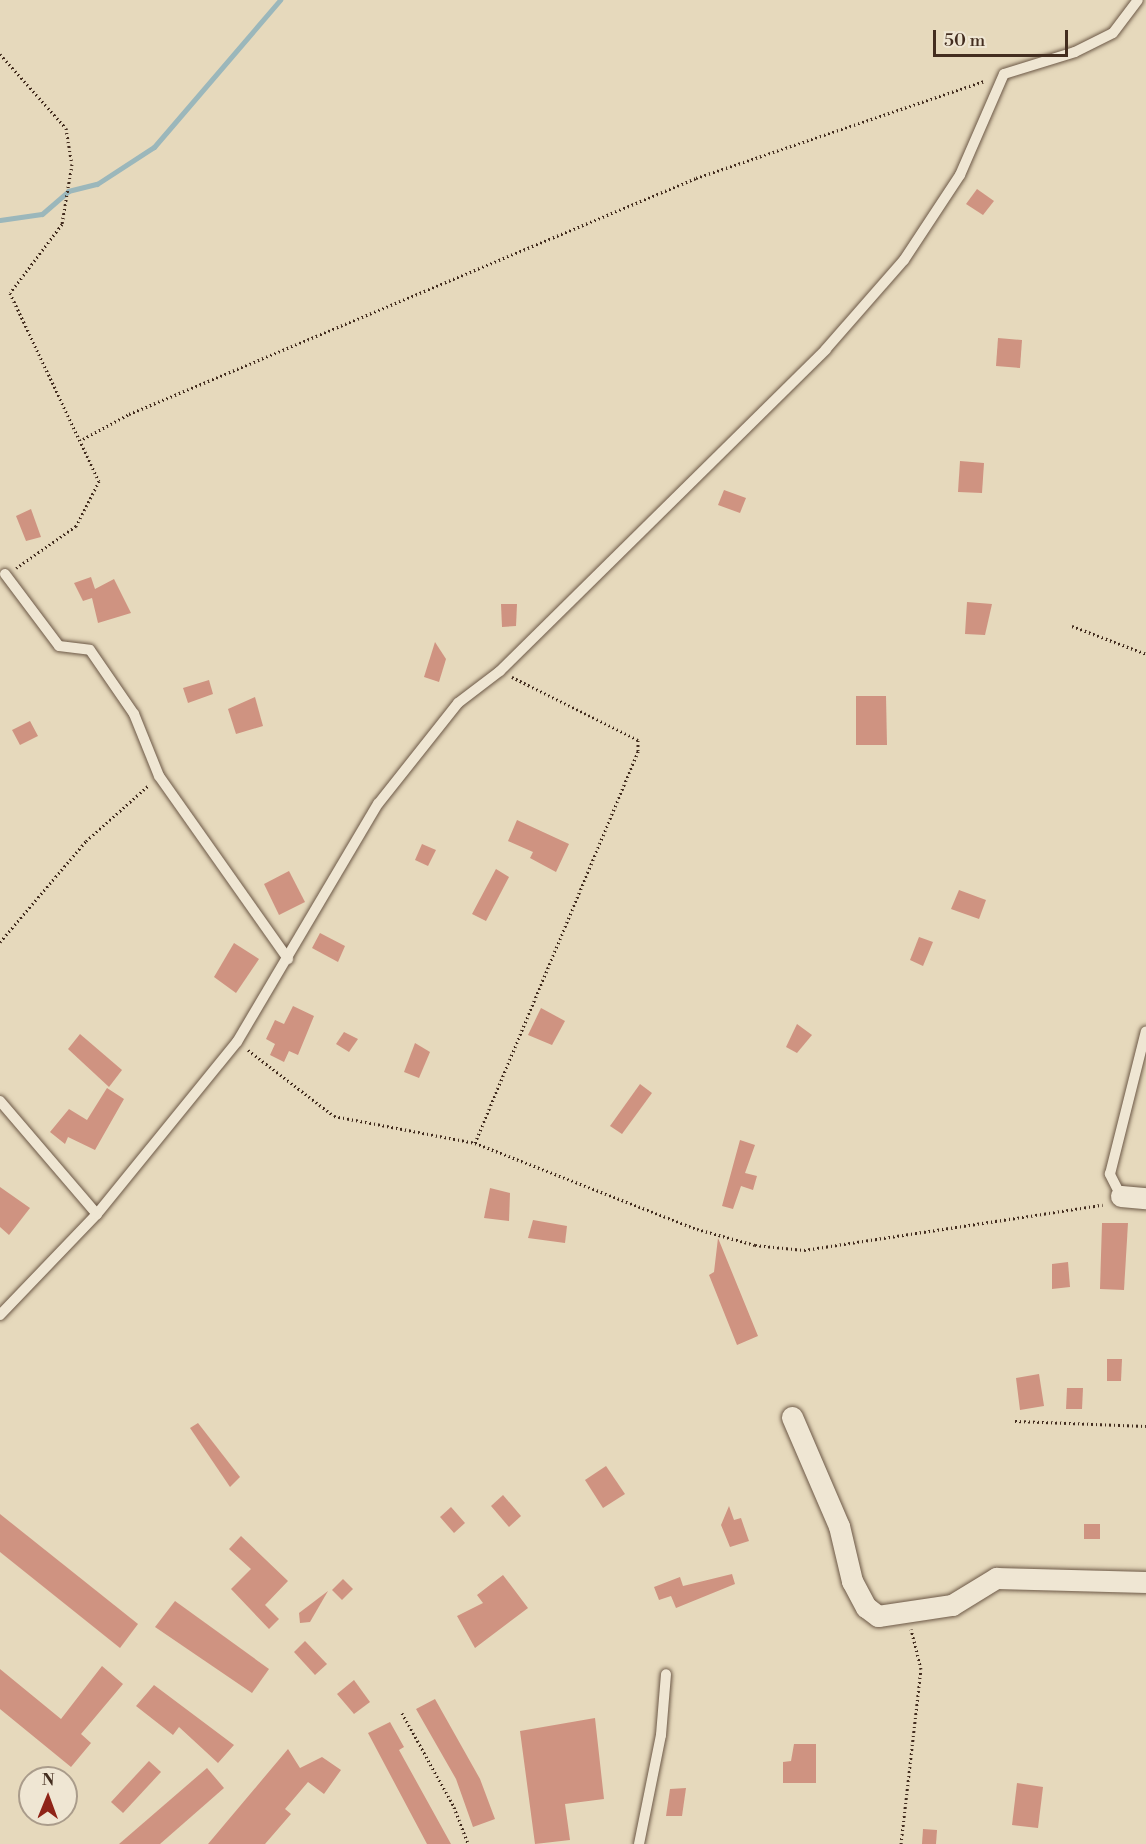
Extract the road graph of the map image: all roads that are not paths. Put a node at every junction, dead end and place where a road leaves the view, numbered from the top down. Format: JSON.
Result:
{"nodes":[{"id":1,"x":1138,"y":0,"type":"edge"},
{"id":2,"x":5,"y":574,"type":"road end"},
{"id":3,"x":288,"y":958,"type":"junction"},
{"id":4,"x":1146,"y":1031,"type":"edge"},
{"id":5,"x":0,"y":1101,"type":"edge"},
{"id":6,"x":1121,"y":1196,"type":"joint"},
{"id":7,"x":1146,"y":1198,"type":"edge"},
{"id":8,"x":97,"y":1214,"type":"junction"},
{"id":9,"x":0,"y":1315,"type":"edge"},
{"id":10,"x":792,"y":1417,"type":"dead end"},
{"id":11,"x":1146,"y":1582,"type":"edge"},
{"id":12,"x":666,"y":1674,"type":"dead end"},
{"id":13,"x":639,"y":1844,"type":"edge"}],
"edges":[{"from":1,"to":3,"type":"lane"},
{"from":2,"to":3,"type":"lane"},
{"from":3,"to":8,"type":"lane"},
{"from":4,"to":6,"type":"lane"},
{"from":5,"to":8,"type":"lane"},
{"from":6,"to":7,"type":"street"},
{"from":8,"to":9,"type":"lane"},
{"from":10,"to":11,"type":"street"},
{"from":12,"to":13,"type":"lane"}]}
